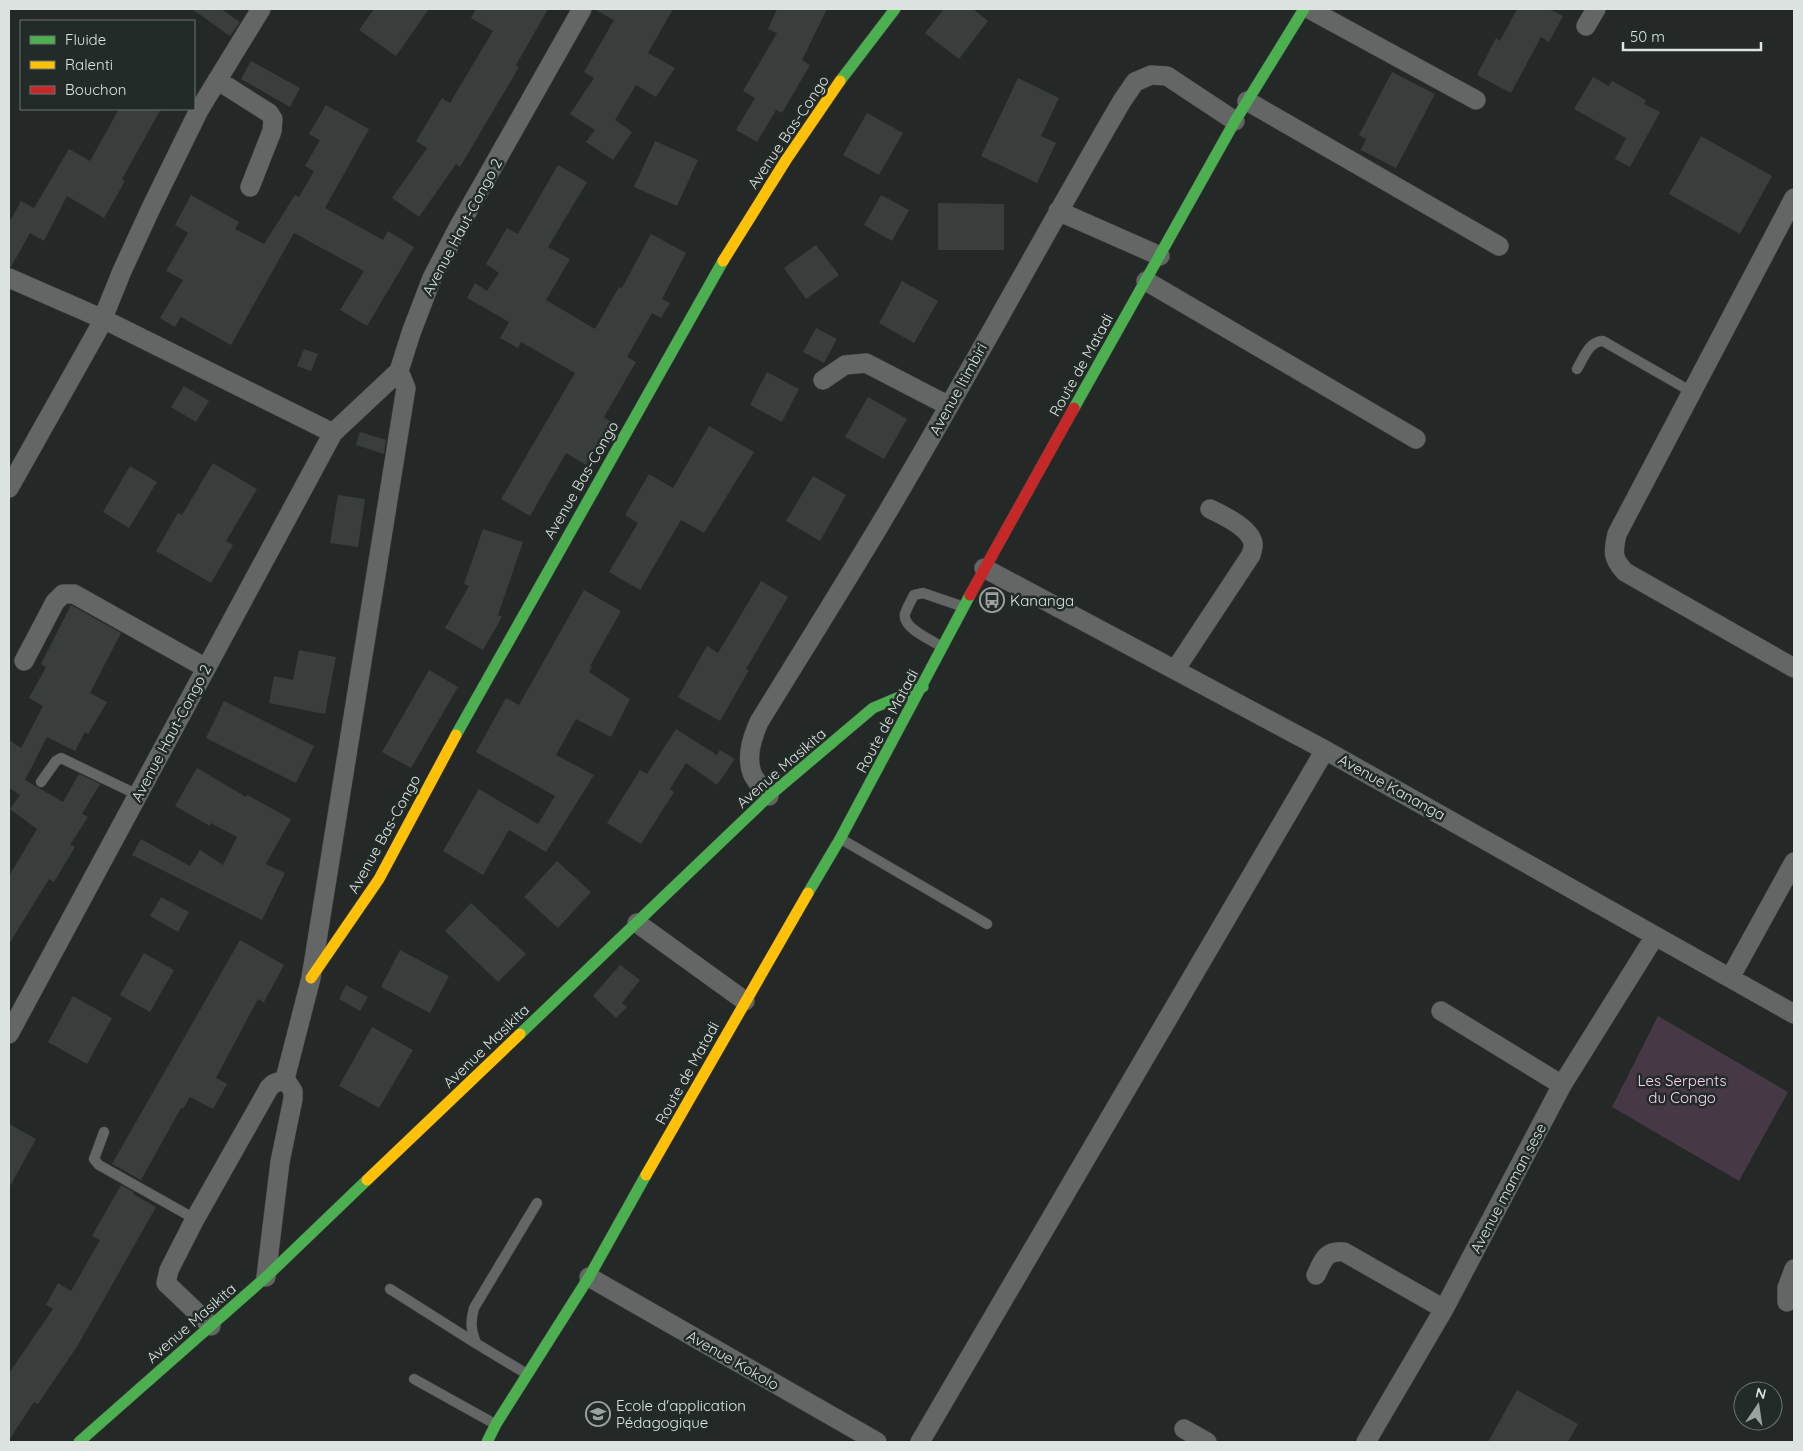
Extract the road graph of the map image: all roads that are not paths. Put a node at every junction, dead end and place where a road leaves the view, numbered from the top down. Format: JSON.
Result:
{"nodes":[{"id":1,"x":261,"y":9,"type":"edge"},
{"id":2,"x":582,"y":9,"type":"edge"},
{"id":3,"x":895,"y":9,"type":"edge"},
{"id":4,"x":1304,"y":9,"type":"edge"},
{"id":5,"x":1310,"y":9,"type":"edge"},
{"id":6,"x":1596,"y":9,"type":"edge"},
{"id":7,"x":1586,"y":26,"type":"dead end"},
{"id":8,"x":217,"y":80,"type":"junction"},
{"id":9,"x":1476,"y":100,"type":"dead end"},
{"id":10,"x":1248,"y":101,"type":"junction"},
{"id":11,"x":1235,"y":121,"type":"junction"},
{"id":12,"x":250,"y":187,"type":"dead end"},
{"id":13,"x":1794,"y":198,"type":"edge"},
{"id":14,"x":1058,"y":211,"type":"junction"},
{"id":15,"x":1499,"y":246,"type":"dead end"},
{"id":16,"x":1160,"y":256,"type":"junction"},
{"id":17,"x":9,"y":278,"type":"edge"},
{"id":18,"x":1146,"y":281,"type":"junction"},
{"id":19,"x":103,"y":319,"type":"junction"},
{"id":20,"x":1576,"y":369,"type":"dead end"},
{"id":21,"x":399,"y":371,"type":"junction"},
{"id":22,"x":823,"y":380,"type":"dead end"},
{"id":23,"x":1692,"y":392,"type":"junction"},
{"id":24,"x":949,"y":406,"type":"junction"},
{"id":25,"x":333,"y":433,"type":"junction"},
{"id":26,"x":1416,"y":439,"type":"dead end"},
{"id":27,"x":9,"y":488,"type":"edge"},
{"id":28,"x":1210,"y":509,"type":"dead end"},
{"id":29,"x":984,"y":568,"type":"junction"},
{"id":30,"x":964,"y":607,"type":"junction"},
{"id":31,"x":943,"y":647,"type":"junction"},
{"id":32,"x":24,"y":661,"type":"dead end"},
{"id":33,"x":206,"y":668,"type":"junction"},
{"id":34,"x":1794,"y":668,"type":"edge"},
{"id":35,"x":1175,"y":670,"type":"junction"},
{"id":36,"x":922,"y":687,"type":"junction"},
{"id":37,"x":1325,"y":750,"type":"junction"},
{"id":38,"x":41,"y":782,"type":"dead end"},
{"id":39,"x":138,"y":795,"type":"junction"},
{"id":40,"x":769,"y":796,"type":"junction"},
{"id":41,"x":840,"y":839,"type":"junction"},
{"id":42,"x":1794,"y":862,"type":"edge"},
{"id":43,"x":637,"y":922,"type":"junction"},
{"id":44,"x":988,"y":924,"type":"dead end"},
{"id":45,"x":1655,"y":936,"type":"junction"},
{"id":46,"x":311,"y":978,"type":"junction"},
{"id":47,"x":1730,"y":978,"type":"junction"},
{"id":48,"x":745,"y":1001,"type":"junction"},
{"id":49,"x":1441,"y":1011,"type":"dead end"},
{"id":50,"x":1794,"y":1014,"type":"edge"},
{"id":51,"x":9,"y":1034,"type":"edge"},
{"id":52,"x":285,"y":1079,"type":"junction"},
{"id":53,"x":1562,"y":1085,"type":"junction"},
{"id":54,"x":104,"y":1132,"type":"dead end"},
{"id":55,"x":537,"y":1203,"type":"dead end"},
{"id":56,"x":195,"y":1219,"type":"junction"},
{"id":57,"x":1794,"y":1270,"type":"edge"},
{"id":58,"x":1316,"y":1275,"type":"dead end"},
{"id":59,"x":266,"y":1277,"type":"junction"},
{"id":60,"x":589,"y":1277,"type":"junction"},
{"id":61,"x":390,"y":1288,"type":"dead end"},
{"id":62,"x":1786,"y":1302,"type":"dead end"},
{"id":63,"x":1444,"y":1309,"type":"junction"},
{"id":64,"x":211,"y":1326,"type":"junction"},
{"id":65,"x":477,"y":1344,"type":"junction"},
{"id":66,"x":528,"y":1375,"type":"junction"},
{"id":67,"x":414,"y":1379,"type":"dead end"},
{"id":68,"x":496,"y":1424,"type":"junction"},
{"id":69,"x":1184,"y":1429,"type":"dead end"},
{"id":70,"x":79,"y":1442,"type":"edge"},
{"id":71,"x":487,"y":1442,"type":"edge"},
{"id":72,"x":875,"y":1442,"type":"edge"},
{"id":73,"x":920,"y":1442,"type":"edge"},
{"id":74,"x":1207,"y":1442,"type":"edge"},
{"id":75,"x":1366,"y":1442,"type":"edge"}],
"edges":[{"from":1,"to":8,"type":"street"},
{"from":2,"to":21,"type":"street","name":"Avenue Haut-Congo 2"},
{"from":3,"to":46,"type":"street","name":"Avenue Bas-Congo"},
{"from":4,"to":10,"type":"street","name":"Route de Matadi"},
{"from":5,"to":9,"type":"street"},
{"from":6,"to":7,"type":"street"},
{"from":8,"to":12,"type":"street"},
{"from":8,"to":19,"type":"street"},
{"from":10,"to":11,"type":"street","name":"Route de Matadi"},
{"from":10,"to":15,"type":"street"},
{"from":11,"to":14,"type":"street","name":"Avenue Itimbiri"},
{"from":11,"to":16,"type":"street","name":"Route de Matadi"},
{"from":13,"to":23,"type":"street"},
{"from":14,"to":16,"type":"street"},
{"from":14,"to":24,"type":"street","name":"Avenue Itimbiri"},
{"from":16,"to":18,"type":"street","name":"Route de Matadi"},
{"from":17,"to":19,"type":"street"},
{"from":18,"to":26,"type":"street"},
{"from":18,"to":29,"type":"street","name":"Route de Matadi"},
{"from":19,"to":25,"type":"street"},
{"from":19,"to":27,"type":"street"},
{"from":20,"to":23,"type":"lane"},
{"from":21,"to":25,"type":"street","name":"Avenue Haut-Congo 2"},
{"from":21,"to":46,"type":"street"},
{"from":22,"to":24,"type":"street"},
{"from":23,"to":34,"type":"street"},
{"from":24,"to":40,"type":"street","name":"Avenue Itimbiri"},
{"from":25,"to":33,"type":"street","name":"Avenue Haut-Congo 2"},
{"from":28,"to":35,"type":"street"},
{"from":29,"to":30,"type":"street","name":"Route de Matadi"},
{"from":29,"to":35,"type":"street","name":"Avenue Kananga"},
{"from":30,"to":31,"type":"street","name":"Route de Matadi"},
{"from":30,"to":31,"type":"lane"},
{"from":31,"to":36,"type":"street","name":"Route de Matadi"},
{"from":32,"to":33,"type":"street"},
{"from":33,"to":39,"type":"street","name":"Avenue Haut-Congo 2"},
{"from":35,"to":37,"type":"street","name":"Avenue Kananga"},
{"from":36,"to":40,"type":"street","name":"Avenue Masikita"},
{"from":36,"to":41,"type":"street","name":"Route de Matadi"},
{"from":37,"to":45,"type":"street","name":"Avenue Kananga"},
{"from":37,"to":73,"type":"street"},
{"from":38,"to":39,"type":"lane"},
{"from":39,"to":51,"type":"street","name":"Avenue Haut-Congo 2"},
{"from":40,"to":43,"type":"street","name":"Avenue Masikita"},
{"from":41,"to":44,"type":"lane"},
{"from":41,"to":48,"type":"street","name":"Route de Matadi"},
{"from":42,"to":47,"type":"street"},
{"from":43,"to":48,"type":"street"},
{"from":43,"to":59,"type":"street","name":"Avenue Masikita"},
{"from":45,"to":47,"type":"street","name":"Avenue Kananga"},
{"from":45,"to":53,"type":"street","name":"Avenue maman sese"},
{"from":46,"to":52,"type":"street"},
{"from":47,"to":50,"type":"street","name":"Avenue Kananga"},
{"from":48,"to":60,"type":"street","name":"Route de Matadi"},
{"from":49,"to":53,"type":"street"},
{"from":52,"to":56,"type":"street"},
{"from":52,"to":59,"type":"street"},
{"from":53,"to":63,"type":"street","name":"Avenue maman sese"},
{"from":54,"to":56,"type":"lane"},
{"from":55,"to":65,"type":"lane"},
{"from":56,"to":64,"type":"street"},
{"from":57,"to":62,"type":"street"},
{"from":58,"to":63,"type":"street"},
{"from":59,"to":64,"type":"street","name":"Avenue Masikita"},
{"from":60,"to":66,"type":"street","name":"Route de Matadi"},
{"from":60,"to":72,"type":"street","name":"Avenue Kokolo"},
{"from":61,"to":65,"type":"lane"},
{"from":63,"to":75,"type":"street","name":"Avenue maman sese"},
{"from":64,"to":70,"type":"street","name":"Avenue Masikita"},
{"from":65,"to":66,"type":"lane"},
{"from":66,"to":68,"type":"street","name":"Route de Matadi"},
{"from":67,"to":68,"type":"lane"},
{"from":68,"to":71,"type":"street","name":"Route de Matadi"},
{"from":69,"to":74,"type":"street"}]}
